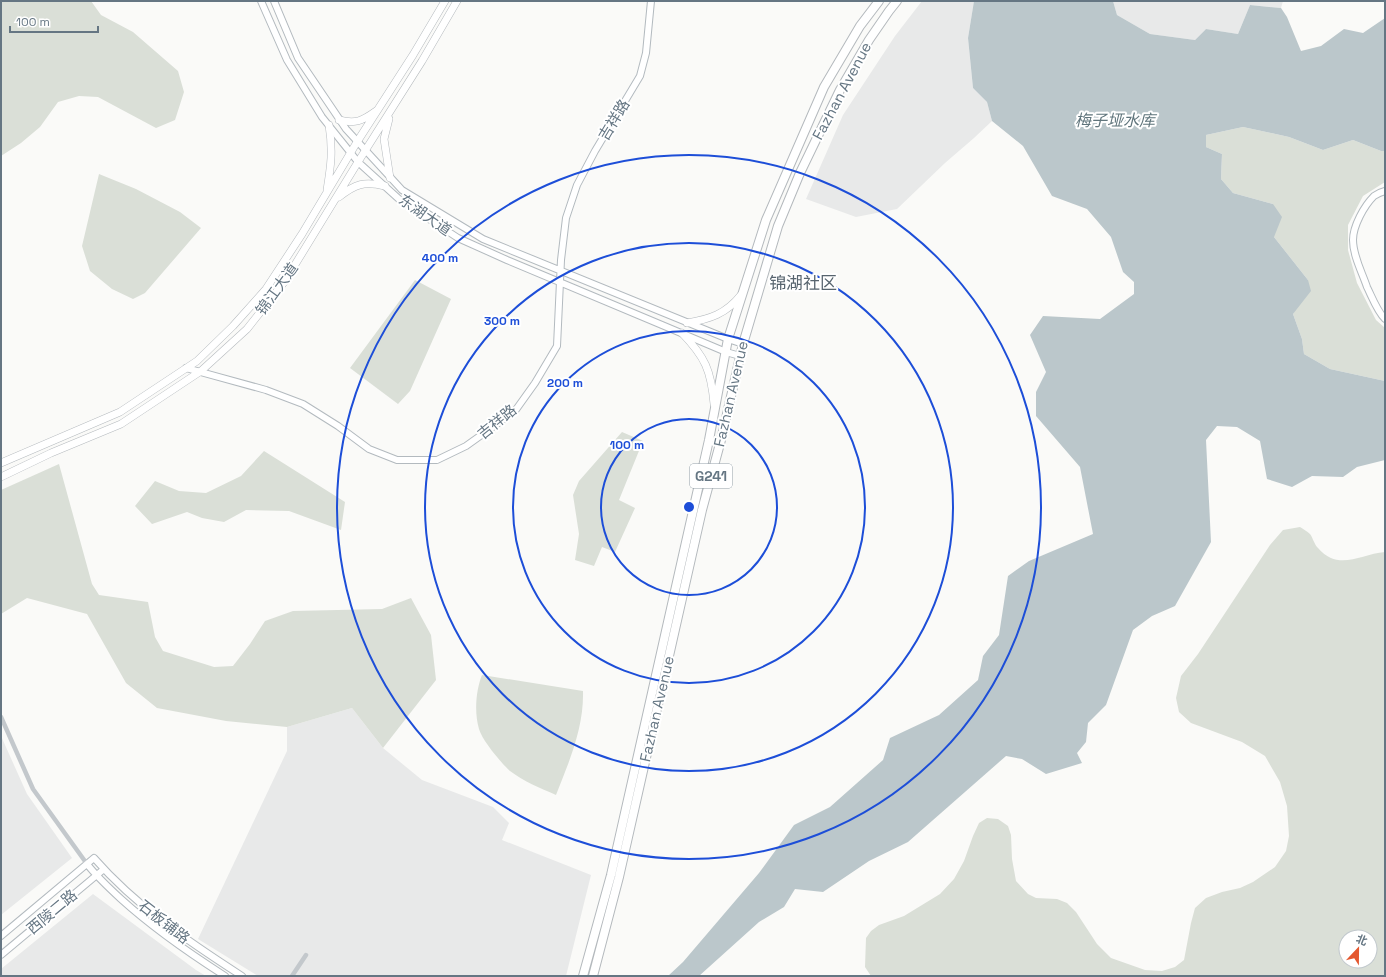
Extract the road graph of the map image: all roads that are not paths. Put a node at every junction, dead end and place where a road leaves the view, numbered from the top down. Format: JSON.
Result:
{"nodes":[{"id":1,"x":261,"y":1,"type":"edge"},
{"id":2,"x":274,"y":1,"type":"edge"},
{"id":3,"x":445,"y":1,"type":"edge"},
{"id":4,"x":457,"y":1,"type":"edge"},
{"id":5,"x":651,"y":1,"type":"edge"},
{"id":6,"x":879,"y":1,"type":"edge"},
{"id":7,"x":897,"y":1,"type":"edge"},
{"id":8,"x":379,"y":109,"type":"junction"},
{"id":9,"x":390,"y":113,"type":"junction"},
{"id":10,"x":339,"y":120,"type":"junction"},
{"id":11,"x":329,"y":125,"type":"junction"},
{"id":12,"x":357,"y":142,"type":"junction"},
{"id":13,"x":366,"y":151,"type":"junction"},
{"id":14,"x":351,"y":153,"type":"junction"},
{"id":15,"x":358,"y":162,"type":"junction"},
{"id":16,"x":390,"y":178,"type":"junction"},
{"id":17,"x":385,"y":186,"type":"junction"},
{"id":18,"x":1385,"y":191,"type":"edge"},
{"id":19,"x":326,"y":194,"type":"junction"},
{"id":20,"x":334,"y":201,"type":"junction"},
{"id":21,"x":561,"y":271,"type":"junction"},
{"id":22,"x":560,"y":283,"type":"junction"},
{"id":23,"x":742,"y":295,"type":"junction"},
{"id":24,"x":1385,"y":319,"type":"edge"},
{"id":25,"x":688,"y":323,"type":"junction"},
{"id":26,"x":682,"y":333,"type":"junction"},
{"id":27,"x":728,"y":340,"type":"junction"},
{"id":28,"x":743,"y":344,"type":"junction"},
{"id":29,"x":726,"y":352,"type":"junction"},
{"id":30,"x":740,"y":356,"type":"junction"},
{"id":31,"x":186,"y":368,"type":"junction"},
{"id":32,"x":201,"y":371,"type":"junction"},
{"id":33,"x":715,"y":408,"type":"junction"},
{"id":34,"x":1,"y":463,"type":"edge"},
{"id":35,"x":1,"y":477,"type":"edge"},
{"id":36,"x":1,"y":717,"type":"edge"},
{"id":37,"x":94,"y":858,"type":"joint"},
{"id":38,"x":87,"y":864,"type":"junction"},
{"id":39,"x":104,"y":869,"type":"junction"},
{"id":40,"x":95,"y":876,"type":"junction"},
{"id":41,"x":1,"y":936,"type":"edge"},
{"id":42,"x":306,"y":954,"type":"dead end"},
{"id":43,"x":1,"y":955,"type":"edge"},
{"id":44,"x":225,"y":976,"type":"edge"},
{"id":45,"x":242,"y":976,"type":"edge"},
{"id":46,"x":292,"y":976,"type":"edge"},
{"id":47,"x":583,"y":976,"type":"edge"},
{"id":48,"x":593,"y":976,"type":"edge"}],
"edges":[{"from":1,"to":11,"type":"main road","name":"东湖大道"},
{"from":2,"to":10,"type":"main road","name":"东湖大道"},
{"from":3,"to":8,"type":"main road","name":"锦江大道"},
{"from":4,"to":9,"type":"main road","name":"锦江大道"},
{"from":5,"to":21,"type":"main road","name":"吉祥路"},
{"from":6,"to":23,"type":"highway","name":"Fazhan Avenue","number":"G241"},
{"from":7,"to":28,"type":"highway","name":"Fazhan Avenue","number":"G241"},
{"from":8,"to":10,"type":"main road"},
{"from":8,"to":12,"type":"main road","name":"锦江大道"},
{"from":9,"to":13,"type":"main road","name":"锦江大道"},
{"from":9,"to":16,"type":"main road"},
{"from":10,"to":12,"type":"main road","name":"东湖大道"},
{"from":11,"to":14,"type":"main road","name":"东湖大道"},
{"from":11,"to":19,"type":"main road"},
{"from":12,"to":13,"type":"main road","name":"东湖大道"},
{"from":12,"to":14,"type":"main road","name":"锦江大道"},
{"from":13,"to":15,"type":"main road","name":"锦江大道"},
{"from":13,"to":16,"type":"main road","name":"东湖大道"},
{"from":14,"to":15,"type":"main road","name":"东湖大道"},
{"from":14,"to":19,"type":"main road","name":"锦江大道"},
{"from":15,"to":17,"type":"main road","name":"东湖大道"},
{"from":15,"to":20,"type":"main road","name":"锦江大道"},
{"from":16,"to":21,"type":"main road","name":"东湖大道"},
{"from":17,"to":20,"type":"main road"},
{"from":17,"to":22,"type":"main road","name":"东湖大道"},
{"from":18,"to":24,"type":"main road"},
{"from":19,"to":31,"type":"main road","name":"锦江大道"},
{"from":20,"to":32,"type":"main road","name":"锦江大道"},
{"from":21,"to":22,"type":"main road","name":"吉祥路"},
{"from":21,"to":25,"type":"main road","name":"东湖大道"},
{"from":22,"to":26,"type":"main road","name":"东湖大道"},
{"from":22,"to":32,"type":"main road","name":"吉祥路"},
{"from":23,"to":25,"type":"main road"},
{"from":23,"to":27,"type":"highway","name":"Fazhan Avenue","number":"G241"},
{"from":25,"to":27,"type":"main road","name":"东湖大道"},
{"from":26,"to":29,"type":"main road","name":"东湖大道"},
{"from":26,"to":33,"type":"main road"},
{"from":27,"to":28,"type":"main road","name":"东湖大道"},
{"from":27,"to":29,"type":"highway","name":"Fazhan Avenue","number":"G241"},
{"from":28,"to":30,"type":"highway","name":"Fazhan Avenue","number":"G241"},
{"from":29,"to":30,"type":"main road","name":"东湖大道"},
{"from":29,"to":33,"type":"highway","name":"Fazhan Avenue","number":"G241"},
{"from":30,"to":48,"type":"highway","name":"Fazhan Avenue","number":"G241"},
{"from":31,"to":32,"type":"main road","name":"吉祥路"},
{"from":31,"to":34,"type":"main road","name":"锦江大道"},
{"from":32,"to":35,"type":"main road","name":"锦江大道"},
{"from":33,"to":47,"type":"highway","name":"Fazhan Avenue","number":"G241"},
{"from":36,"to":38,"type":"street"},
{"from":37,"to":38,"type":"main road","name":"西陵二路"},
{"from":37,"to":39,"type":"main road","name":"石板铺路"},
{"from":38,"to":40,"type":"main road","name":"石板铺路"},
{"from":38,"to":41,"type":"main road","name":"西陵二路"},
{"from":39,"to":40,"type":"main road","name":"西陵二路"},
{"from":39,"to":45,"type":"main road","name":"石板铺路"},
{"from":40,"to":43,"type":"main road","name":"西陵二路"},
{"from":40,"to":44,"type":"main road","name":"石板铺路"},
{"from":42,"to":46,"type":"street"}]}
